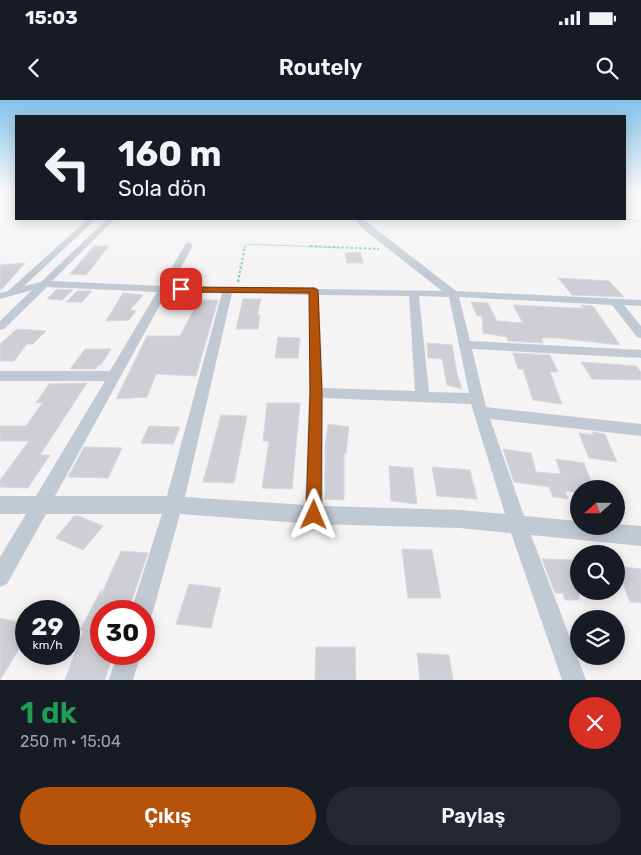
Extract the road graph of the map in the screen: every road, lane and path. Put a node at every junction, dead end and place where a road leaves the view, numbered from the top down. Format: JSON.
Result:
{"nodes":[{"id":1,"x":91,"y":220,"type":"edge"},
{"id":2,"x":110,"y":220,"type":"edge"},
{"id":3,"x":360,"y":220,"type":"edge"},
{"id":4,"x":189,"y":245,"type":"dead end"},
{"id":5,"x":396,"y":250,"type":"junction"},
{"id":6,"x":44,"y":284,"type":"junction"},
{"id":7,"x":165,"y":289,"type":"junction"},
{"id":8,"x":232,"y":290,"type":"junction"},
{"id":9,"x":314,"y":290,"type":"junction"},
{"id":10,"x":414,"y":293,"type":"junction"},
{"id":11,"x":453,"y":294,"type":"junction"},
{"id":12,"x":5,"y":295,"type":"edge"},
{"id":13,"x":0,"y":302,"type":"edge"},
{"id":14,"x":616,"y":303,"type":"junction"},
{"id":15,"x":641,"y":304,"type":"edge"},
{"id":16,"x":0,"y":327,"type":"edge"},
{"id":17,"x":641,"y":334,"type":"edge"},
{"id":18,"x":465,"y":345,"type":"junction"},
{"id":19,"x":641,"y":354,"type":"edge"},
{"id":20,"x":0,"y":376,"type":"edge"},
{"id":21,"x":115,"y":376,"type":"junction"},
{"id":22,"x":316,"y":393,"type":"junction"},
{"id":23,"x":422,"y":397,"type":"junction"},
{"id":24,"x":478,"y":406,"type":"junction"},
{"id":25,"x":641,"y":430,"type":"edge"},
{"id":26,"x":0,"y":505,"type":"edge"},
{"id":27,"x":41,"y":505,"type":"junction"},
{"id":28,"x":174,"y":505,"type":"junction"},
{"id":29,"x":314,"y":515,"type":"junction"},
{"id":30,"x":517,"y":523,"type":"junction"},
{"id":31,"x":641,"y":536,"type":"edge"},
{"id":32,"x":0,"y":577,"type":"edge"},
{"id":33,"x":145,"y":600,"type":"edge"},
{"id":34,"x":126,"y":665,"type":"edge"},
{"id":35,"x":121,"y":680,"type":"edge"},
{"id":36,"x":574,"y":680,"type":"edge"}],
"edges":[{"from":1,"to":12,"type":"street"},
{"from":2,"to":6,"type":"street"},
{"from":3,"to":5,"type":"street"},
{"from":4,"to":7,"type":"street"},
{"from":5,"to":8,"type":"path"},
{"from":5,"to":11,"type":"street"},
{"from":6,"to":7,"type":"street"},
{"from":6,"to":12,"type":"street"},
{"from":6,"to":16,"type":"street"},
{"from":7,"to":8,"type":"street"},
{"from":7,"to":21,"type":"street"},
{"from":8,"to":9,"type":"street"},
{"from":8,"to":28,"type":"street"},
{"from":9,"to":10,"type":"street"},
{"from":9,"to":22,"type":"street"},
{"from":10,"to":11,"type":"street"},
{"from":10,"to":23,"type":"street"},
{"from":11,"to":14,"type":"street"},
{"from":11,"to":18,"type":"street"},
{"from":12,"to":13,"type":"street"},
{"from":14,"to":15,"type":"street"},
{"from":14,"to":17,"type":"street"},
{"from":18,"to":19,"type":"street"},
{"from":18,"to":24,"type":"street"},
{"from":20,"to":21,"type":"street"},
{"from":21,"to":27,"type":"street"},
{"from":22,"to":23,"type":"street"},
{"from":22,"to":29,"type":"street"},
{"from":23,"to":24,"type":"street"},
{"from":24,"to":25,"type":"street"},
{"from":24,"to":30,"type":"street"},
{"from":26,"to":27,"type":"street"},
{"from":27,"to":28,"type":"street"},
{"from":27,"to":32,"type":"street"},
{"from":28,"to":29,"type":"street"},
{"from":28,"to":33,"type":"street"},
{"from":29,"to":30,"type":"street"},
{"from":30,"to":31,"type":"street"},
{"from":30,"to":36,"type":"street"},
{"from":34,"to":35,"type":"street"}]}
